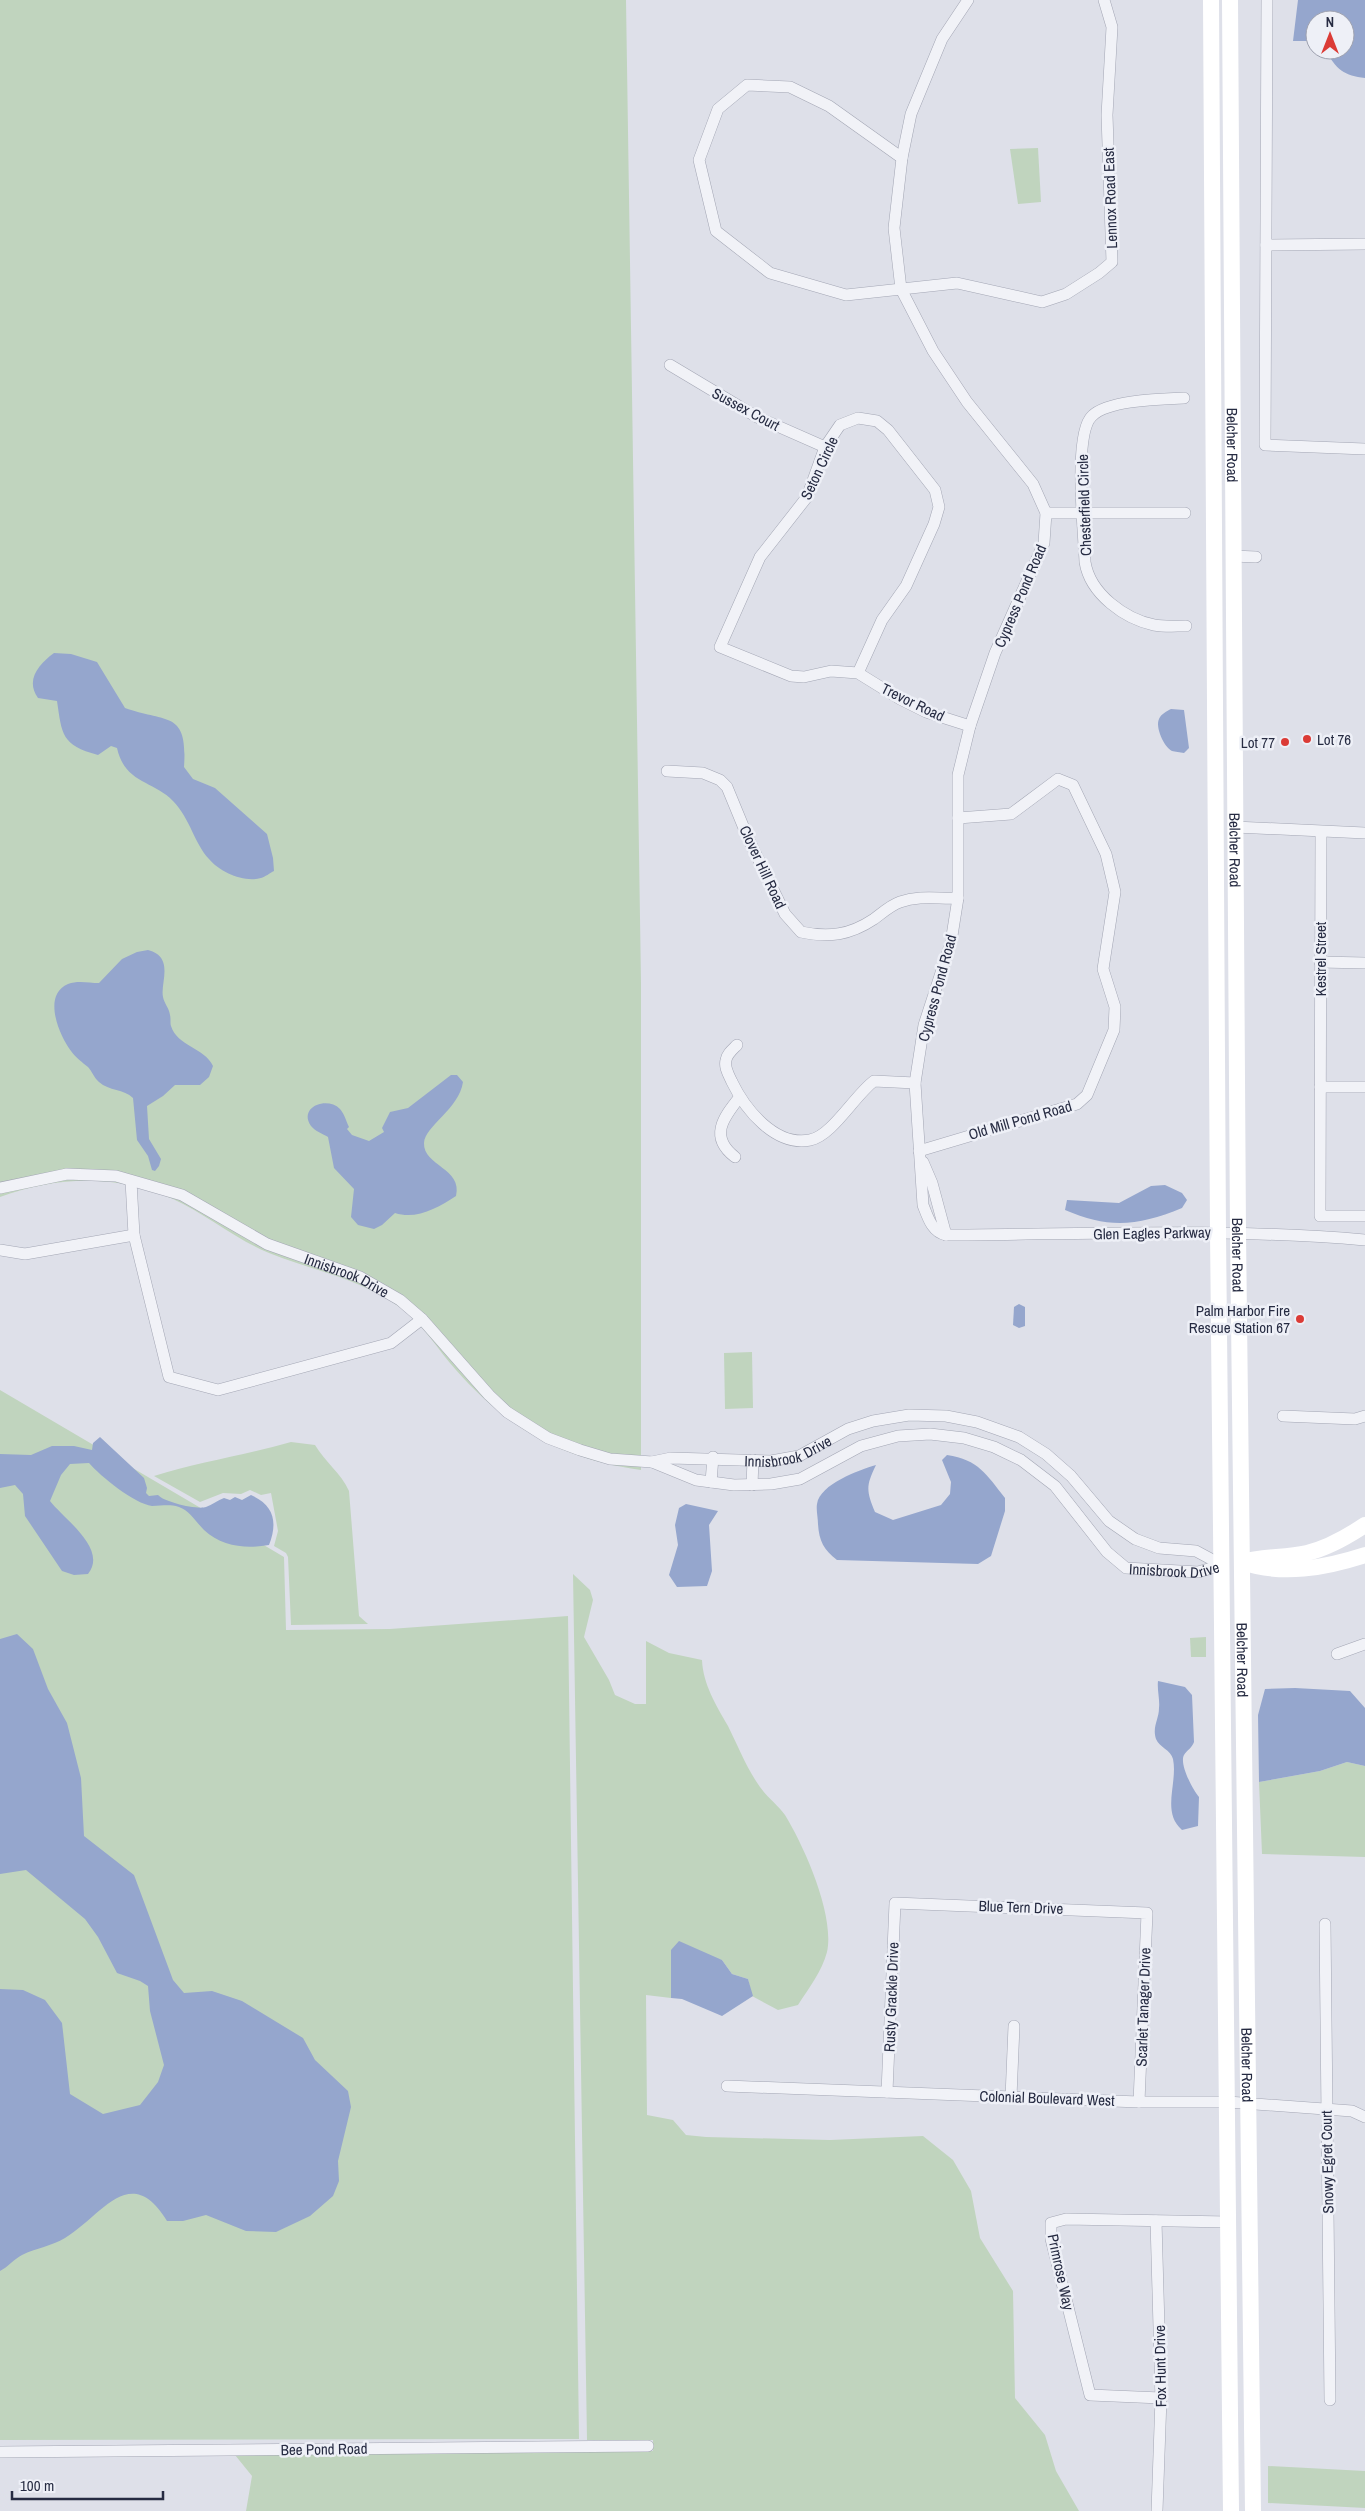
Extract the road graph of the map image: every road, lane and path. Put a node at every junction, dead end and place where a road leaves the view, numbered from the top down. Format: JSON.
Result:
{"nodes":[{"id":1,"x":968,"y":0,"type":"edge"},
{"id":2,"x":1104,"y":0,"type":"edge"},
{"id":3,"x":1211,"y":0,"type":"edge"},
{"id":4,"x":1230,"y":0,"type":"edge"},
{"id":5,"x":1267,"y":0,"type":"edge"},
{"id":6,"x":902,"y":158,"type":"junction"},
{"id":7,"x":1365,"y":244,"type":"edge"},
{"id":8,"x":1266,"y":245,"type":"junction"},
{"id":9,"x":901,"y":289,"type":"junction"},
{"id":10,"x":670,"y":365,"type":"dead end"},
{"id":11,"x":1184,"y":398,"type":"dead end"},
{"id":12,"x":825,"y":447,"type":"junction"},
{"id":13,"x":1365,"y":449,"type":"edge"},
{"id":14,"x":1046,"y":513,"type":"junction"},
{"id":15,"x":1185,"y":513,"type":"dead end"},
{"id":16,"x":1083,"y":514,"type":"junction"},
{"id":17,"x":1233,"y":556,"type":"junction"},
{"id":18,"x":1256,"y":557,"type":"dead end"},
{"id":19,"x":1186,"y":626,"type":"dead end"},
{"id":20,"x":858,"y":673,"type":"junction"},
{"id":21,"x":970,"y":726,"type":"junction"},
{"id":22,"x":667,"y":771,"type":"dead end"},
{"id":23,"x":958,"y":818,"type":"junction"},
{"id":24,"x":1235,"y":827,"type":"junction"},
{"id":25,"x":1321,"y":832,"type":"junction"},
{"id":26,"x":1365,"y":833,"type":"edge"},
{"id":27,"x":958,"y":898,"type":"junction"},
{"id":28,"x":1320,"y":962,"type":"junction"},
{"id":29,"x":1365,"y":963,"type":"edge"},
{"id":30,"x":737,"y":1045,"type":"dead end"},
{"id":31,"x":915,"y":1083,"type":"junction"},
{"id":32,"x":1320,"y":1087,"type":"junction"},
{"id":33,"x":1365,"y":1087,"type":"edge"},
{"id":34,"x":739,"y":1098,"type":"junction"},
{"id":35,"x":919,"y":1151,"type":"junction"},
{"id":36,"x":735,"y":1157,"type":"dead end"},
{"id":37,"x":131,"y":1181,"type":"junction"},
{"id":38,"x":0,"y":1188,"type":"edge"},
{"id":39,"x":1365,"y":1216,"type":"edge"},
{"id":40,"x":1218,"y":1233,"type":"junction"},
{"id":41,"x":1238,"y":1233,"type":"junction"},
{"id":42,"x":942,"y":1234,"type":"joint"},
{"id":43,"x":134,"y":1235,"type":"junction"},
{"id":44,"x":1365,"y":1240,"type":"edge"},
{"id":45,"x":0,"y":1250,"type":"edge"},
{"id":46,"x":422,"y":1319,"type":"junction"},
{"id":47,"x":1283,"y":1416,"type":"dead end"},
{"id":48,"x":1365,"y":1416,"type":"edge"},
{"id":49,"x":713,"y":1457,"type":"junction"},
{"id":50,"x":753,"y":1460,"type":"junction"},
{"id":51,"x":652,"y":1462,"type":"junction"},
{"id":52,"x":711,"y":1482,"type":"junction"},
{"id":53,"x":1221,"y":1483,"type":"junction"},
{"id":54,"x":752,"y":1485,"type":"junction"},
{"id":55,"x":1365,"y":1524,"type":"edge"},
{"id":56,"x":1365,"y":1555,"type":"edge"},
{"id":57,"x":1242,"y":1562,"type":"junction"},
{"id":58,"x":1222,"y":1565,"type":"junction"},
{"id":59,"x":1242,"y":1644,"type":"junction"},
{"id":60,"x":1365,"y":1644,"type":"edge"},
{"id":61,"x":1337,"y":1654,"type":"dead end"},
{"id":62,"x":895,"y":1903,"type":"joint"},
{"id":63,"x":1147,"y":1913,"type":"joint"},
{"id":64,"x":1325,"y":1924,"type":"dead end"},
{"id":65,"x":1014,"y":2026,"type":"dead end"},
{"id":66,"x":727,"y":2086,"type":"dead end"},
{"id":67,"x":887,"y":2092,"type":"junction"},
{"id":68,"x":1011,"y":2097,"type":"junction"},
{"id":69,"x":1139,"y":2102,"type":"junction"},
{"id":70,"x":1228,"y":2102,"type":"junction"},
{"id":71,"x":1247,"y":2103,"type":"junction"},
{"id":72,"x":1326,"y":2108,"type":"junction"},
{"id":73,"x":1365,"y":2117,"type":"edge"},
{"id":74,"x":1156,"y":2221,"type":"junction"},
{"id":75,"x":1228,"y":2222,"type":"junction"},
{"id":76,"x":1161,"y":2398,"type":"junction"},
{"id":77,"x":1330,"y":2400,"type":"dead end"},
{"id":78,"x":648,"y":2446,"type":"dead end"},
{"id":79,"x":0,"y":2452,"type":"edge"},
{"id":80,"x":1231,"y":2483,"type":"junction"},
{"id":81,"x":1253,"y":2483,"type":"junction"},
{"id":82,"x":1157,"y":2511,"type":"edge"},
{"id":83,"x":1231,"y":2511,"type":"edge"},
{"id":84,"x":1253,"y":2511,"type":"edge"}],
"edges":[{"from":1,"to":6,"type":"street","name":"Cypress Pond Road"},
{"from":2,"to":9,"type":"street","name":"Lennox Road East"},
{"from":3,"to":40,"type":"main road","name":"Belcher Road"},
{"from":4,"to":17,"type":"main road","name":"Belcher Road"},
{"from":5,"to":8,"type":"street"},
{"from":6,"to":9,"type":"street","name":"Cypress Pond Road"},
{"from":6,"to":9,"type":"street"},
{"from":7,"to":8,"type":"street"},
{"from":8,"to":13,"type":"street"},
{"from":9,"to":14,"type":"street","name":"Cypress Pond Road"},
{"from":10,"to":12,"type":"street","name":"Sussex Court"},
{"from":11,"to":16,"type":"street","name":"Chesterfield Circle"},
{"from":12,"to":20,"type":"street","name":"Seton Circle"},
{"from":12,"to":20,"type":"street","name":"Seton Circle"},
{"from":14,"to":16,"type":"street"},
{"from":14,"to":21,"type":"street","name":"Cypress Pond Road"},
{"from":15,"to":16,"type":"street"},
{"from":16,"to":19,"type":"street","name":"Chesterfield Circle"},
{"from":17,"to":18,"type":"street"},
{"from":17,"to":24,"type":"main road","name":"Belcher Road"},
{"from":20,"to":21,"type":"street","name":"Trevor Road"},
{"from":21,"to":23,"type":"street","name":"Cypress Pond Road"},
{"from":22,"to":27,"type":"street","name":"Clover Hill Road"},
{"from":23,"to":27,"type":"street","name":"Cypress Pond Road"},
{"from":23,"to":35,"type":"street","name":"Old Mill Pond Road"},
{"from":24,"to":25,"type":"street"},
{"from":24,"to":41,"type":"main road","name":"Belcher Road"},
{"from":25,"to":26,"type":"street"},
{"from":25,"to":28,"type":"street","name":"Kestrel Street"},
{"from":27,"to":31,"type":"street","name":"Cypress Pond Road"},
{"from":28,"to":29,"type":"street"},
{"from":28,"to":32,"type":"street","name":"Kestrel Street"},
{"from":30,"to":34,"type":"street"},
{"from":31,"to":34,"type":"street"},
{"from":31,"to":35,"type":"street","name":"Cypress Pond Road"},
{"from":32,"to":33,"type":"street"},
{"from":32,"to":39,"type":"street","name":"Kestrel Street"},
{"from":34,"to":36,"type":"street"},
{"from":35,"to":42,"type":"street","name":"Cypress Pond Road"},
{"from":37,"to":38,"type":"street","name":"Innisbrook Drive"},
{"from":37,"to":43,"type":"street"},
{"from":37,"to":46,"type":"street","name":"Innisbrook Drive"},
{"from":40,"to":41,"type":"street","name":"Glen Eagles Parkway"},
{"from":40,"to":42,"type":"street","name":"Glen Eagles Parkway"},
{"from":40,"to":53,"type":"main road","name":"Belcher Road"},
{"from":41,"to":44,"type":"street","name":"Glen Eagles Parkway"},
{"from":41,"to":57,"type":"main road","name":"Belcher Road"},
{"from":43,"to":45,"type":"street"},
{"from":43,"to":46,"type":"street"},
{"from":46,"to":51,"type":"street","name":"Innisbrook Drive"},
{"from":47,"to":48,"type":"street"},
{"from":49,"to":50,"type":"street","name":"Innisbrook Drive"},
{"from":49,"to":51,"type":"street","name":"Innisbrook Drive"},
{"from":49,"to":52,"type":"street"},
{"from":50,"to":54,"type":"street"},
{"from":50,"to":58,"type":"street","name":"Innisbrook Drive"},
{"from":51,"to":52,"type":"street","name":"Innisbrook Drive"},
{"from":52,"to":54,"type":"street","name":"Innisbrook Drive"},
{"from":53,"to":57,"type":"main road"},
{"from":53,"to":58,"type":"main road","name":"Belcher Road"},
{"from":54,"to":58,"type":"street","name":"Innisbrook Drive"},
{"from":55,"to":57,"type":"main road"},
{"from":56,"to":57,"type":"main road"},
{"from":57,"to":59,"type":"main road","name":"Belcher Road"},
{"from":58,"to":59,"type":"main road"},
{"from":58,"to":70,"type":"main road","name":"Belcher Road"},
{"from":59,"to":71,"type":"main road","name":"Belcher Road"},
{"from":60,"to":61,"type":"street"},
{"from":62,"to":63,"type":"street","name":"Blue Tern Drive"},
{"from":62,"to":67,"type":"street","name":"Rusty Grackle Drive"},
{"from":63,"to":69,"type":"street","name":"Scarlet Tanager Drive"},
{"from":64,"to":72,"type":"street","name":"Snowy Egret Court"},
{"from":65,"to":68,"type":"street"},
{"from":66,"to":67,"type":"street","name":"Colonial Boulevard West"},
{"from":67,"to":68,"type":"street","name":"Colonial Boulevard West"},
{"from":68,"to":69,"type":"street","name":"Colonial Boulevard West"},
{"from":69,"to":70,"type":"street","name":"Colonial Boulevard West"},
{"from":70,"to":71,"type":"street","name":"Colonial Boulevard West"},
{"from":70,"to":75,"type":"main road","name":"Belcher Road"},
{"from":71,"to":72,"type":"street","name":"Colonial Boulevard West"},
{"from":71,"to":81,"type":"main road","name":"Belcher Road"},
{"from":72,"to":73,"type":"street","name":"Colonial Boulevard West"},
{"from":72,"to":77,"type":"street","name":"Snowy Egret Court"},
{"from":74,"to":75,"type":"street","name":"Primrose Way"},
{"from":74,"to":76,"type":"street","name":"Fox Hunt Drive"},
{"from":74,"to":76,"type":"street","name":"Primrose Way"},
{"from":75,"to":80,"type":"main road","name":"Belcher Road"},
{"from":76,"to":82,"type":"street","name":"Fox Hunt Drive"},
{"from":78,"to":79,"type":"street","name":"Bee Pond Road"},
{"from":80,"to":81,"type":"main road"},
{"from":80,"to":83,"type":"main road","name":"Belcher Road"},
{"from":81,"to":84,"type":"main road","name":"Belcher Road"}]}
